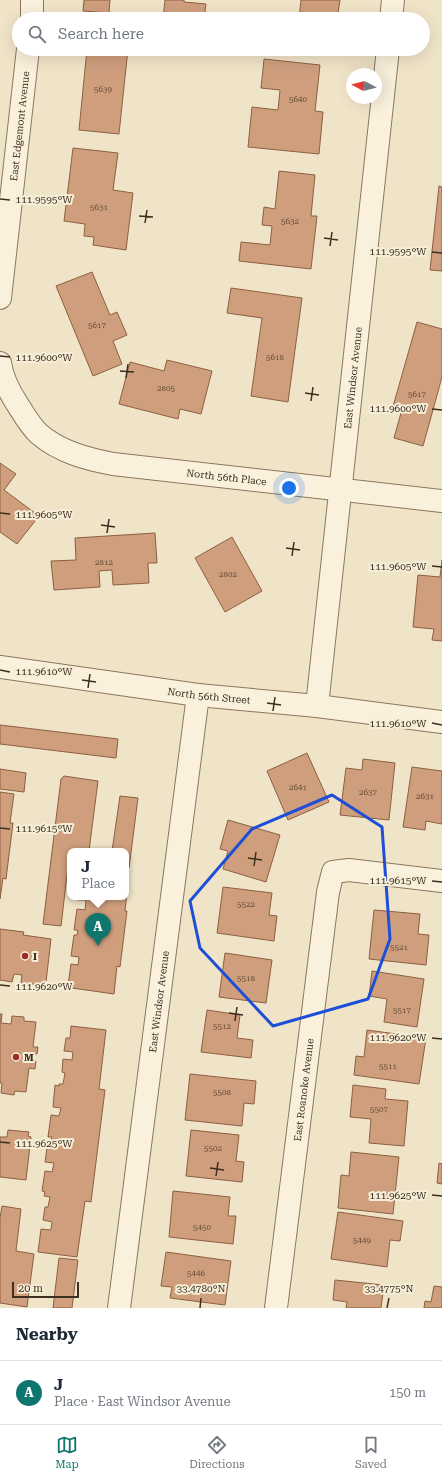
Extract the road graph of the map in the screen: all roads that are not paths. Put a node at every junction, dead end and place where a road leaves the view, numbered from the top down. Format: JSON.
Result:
{"nodes":[{"id":1,"x":32,"y":0,"type":"edge"},
{"id":2,"x":393,"y":0,"type":"edge"},
{"id":3,"x":32,"y":12,"type":"edge"},
{"id":4,"x":392,"y":12,"type":"edge"},
{"id":5,"x":27,"y":56,"type":"edge"},
{"id":6,"x":387,"y":56,"type":"edge"},
{"id":7,"x":0,"y":298,"type":"edge"},
{"id":8,"x":0,"y":363,"type":"edge"},
{"id":9,"x":340,"y":489,"type":"junction"},
{"id":10,"x":442,"y":501,"type":"edge"},
{"id":11,"x":0,"y":667,"type":"edge"},
{"id":12,"x":198,"y":695,"type":"junction"},
{"id":13,"x":317,"y":706,"type":"junction"},
{"id":14,"x":442,"y":722,"type":"edge"},
{"id":15,"x":442,"y":881,"type":"edge"},
{"id":16,"x":119,"y":1308,"type":"edge"},
{"id":17,"x":276,"y":1308,"type":"edge"}],
"edges":[{"from":1,"to":3,"type":"street"},
{"from":2,"to":4,"type":"street"},
{"from":5,"to":7,"type":"street","name":"East Edgemont Avenue"},
{"from":6,"to":9,"type":"street","name":"East Windsor Avenue"},
{"from":8,"to":9,"type":"street","name":"North 56th Place"},
{"from":9,"to":10,"type":"street","name":"North 56th Place"},
{"from":9,"to":13,"type":"street","name":"East Windsor Avenue"},
{"from":11,"to":12,"type":"street","name":"North 56th Street"},
{"from":12,"to":13,"type":"street","name":"North 56th Street"},
{"from":12,"to":16,"type":"street","name":"East Windsor Avenue"},
{"from":13,"to":14,"type":"street","name":"North 56th Street"},
{"from":15,"to":17,"type":"street","name":"East Roanoke Avenue"}]}
